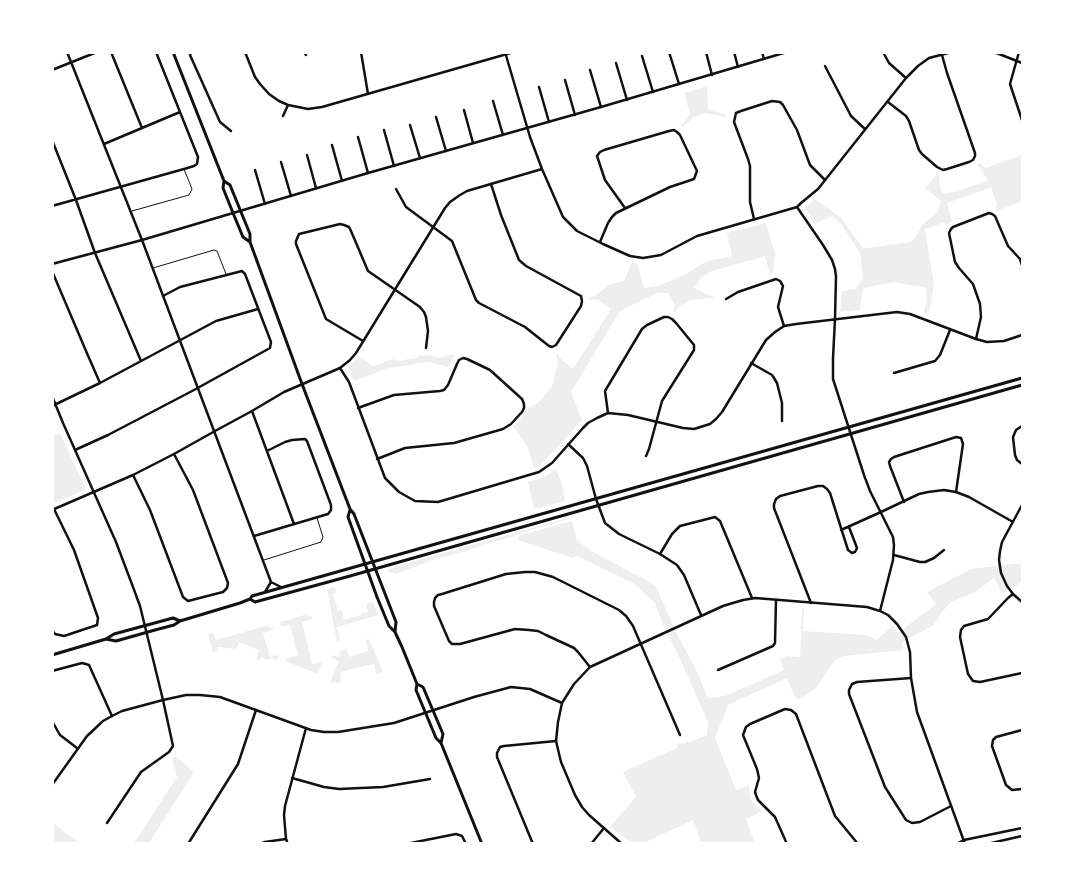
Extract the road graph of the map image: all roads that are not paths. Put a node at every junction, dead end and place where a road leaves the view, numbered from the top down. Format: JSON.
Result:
{"nodes":[{"id":1,"x":66,"y":52,"type":"edge"},
{"id":2,"x":98,"y":52,"type":"edge"},
{"id":3,"x":111,"y":52,"type":"edge"},
{"id":4,"x":156,"y":52,"type":"edge"},
{"id":5,"x":173,"y":52,"type":"edge"},
{"id":6,"x":191,"y":52,"type":"edge"},
{"id":7,"x":245,"y":52,"type":"edge"},
{"id":8,"x":360,"y":52,"type":"edge"},
{"id":9,"x":514,"y":52,"type":"edge"},
{"id":10,"x":669,"y":52,"type":"edge"},
{"id":11,"x":706,"y":52,"type":"edge"},
{"id":12,"x":734,"y":52,"type":"edge"},
{"id":13,"x":762,"y":52,"type":"edge"},
{"id":14,"x":788,"y":52,"type":"edge"},
{"id":15,"x":883,"y":52,"type":"edge"},
{"id":16,"x":952,"y":52,"type":"edge"},
{"id":17,"x":994,"y":52,"type":"edge"},
{"id":18,"x":1019,"y":52,"type":"edge"},
{"id":19,"x":505,"y":54,"type":"edge"},
{"id":20,"x":942,"y":55,"type":"junction"},
{"id":21,"x":642,"y":56,"type":"dead end"},
{"id":22,"x":764,"y":59,"type":"junction"},
{"id":23,"x":1016,"y":60,"type":"junction"},
{"id":24,"x":71,"y":62,"type":"junction"},
{"id":25,"x":616,"y":63,"type":"dead end"},
{"id":26,"x":1022,"y":63,"type":"edge"},
{"id":27,"x":824,"y":66,"type":"dead end"},
{"id":28,"x":738,"y":67,"type":"junction"},
{"id":29,"x":52,"y":70,"type":"edge"},
{"id":30,"x":590,"y":70,"type":"dead end"},
{"id":31,"x":712,"y":74,"type":"junction"},
{"id":32,"x":906,"y":78,"type":"junction"},
{"id":33,"x":565,"y":80,"type":"dead end"},
{"id":34,"x":679,"y":84,"type":"junction"},
{"id":35,"x":539,"y":87,"type":"dead end"},
{"id":36,"x":653,"y":92,"type":"junction"},
{"id":37,"x":368,"y":94,"type":"junction"},
{"id":38,"x":627,"y":100,"type":"junction"},
{"id":39,"x":493,"y":101,"type":"dead end"},
{"id":40,"x":888,"y":102,"type":"junction"},
{"id":41,"x":288,"y":105,"type":"junction"},
{"id":42,"x":601,"y":107,"type":"junction"},
{"id":43,"x":464,"y":110,"type":"dead end"},
{"id":44,"x":180,"y":112,"type":"junction"},
{"id":45,"x":575,"y":114,"type":"junction"},
{"id":46,"x":283,"y":116,"type":"dead end"},
{"id":47,"x":436,"y":117,"type":"dead end"},
{"id":48,"x":1022,"y":120,"type":"edge"},
{"id":49,"x":549,"y":122,"type":"junction"},
{"id":50,"x":410,"y":125,"type":"dead end"},
{"id":51,"x":142,"y":128,"type":"junction"},
{"id":52,"x":528,"y":128,"type":"junction"},
{"id":53,"x":866,"y":129,"type":"junction"},
{"id":54,"x":384,"y":130,"type":"dead end"},
{"id":55,"x":231,"y":131,"type":"dead end"},
{"id":56,"x":503,"y":135,"type":"junction"},
{"id":57,"x":358,"y":137,"type":"dead end"},
{"id":58,"x":52,"y":140,"type":"edge"},
{"id":59,"x":104,"y":144,"type":"junction"},
{"id":60,"x":473,"y":144,"type":"junction"},
{"id":61,"x":332,"y":145,"type":"dead end"},
{"id":62,"x":446,"y":151,"type":"junction"},
{"id":63,"x":307,"y":155,"type":"dead end"},
{"id":64,"x":420,"y":158,"type":"junction"},
{"id":65,"x":281,"y":162,"type":"dead end"},
{"id":66,"x":394,"y":166,"type":"junction"},
{"id":67,"x":184,"y":169,"type":"junction"},
{"id":68,"x":542,"y":169,"type":"junction"},
{"id":69,"x":255,"y":170,"type":"dead end"},
{"id":70,"x":368,"y":173,"type":"junction"},
{"id":71,"x":224,"y":180,"type":"junction"},
{"id":72,"x":825,"y":180,"type":"junction"},
{"id":73,"x":342,"y":181,"type":"junction"},
{"id":74,"x":491,"y":184,"type":"junction"},
{"id":75,"x":121,"y":187,"type":"junction"},
{"id":76,"x":316,"y":188,"type":"junction"},
{"id":77,"x":396,"y":189,"type":"dead end"},
{"id":78,"x":291,"y":196,"type":"junction"},
{"id":79,"x":76,"y":200,"type":"junction"},
{"id":80,"x":265,"y":204,"type":"junction"},
{"id":81,"x":52,"y":206,"type":"edge"},
{"id":82,"x":797,"y":206,"type":"junction"},
{"id":83,"x":625,"y":208,"type":"junction"},
{"id":84,"x":241,"y":210,"type":"junction"},
{"id":85,"x":131,"y":212,"type":"junction"},
{"id":86,"x":233,"y":213,"type":"junction"},
{"id":87,"x":754,"y":219,"type":"junction"},
{"id":88,"x":433,"y":227,"type":"junction"},
{"id":89,"x":142,"y":240,"type":"junction"},
{"id":90,"x":250,"y":242,"type":"junction"},
{"id":91,"x":600,"y":242,"type":"junction"},
{"id":92,"x":95,"y":253,"type":"junction"},
{"id":93,"x":52,"y":264,"type":"edge"},
{"id":94,"x":1022,"y":266,"type":"edge"},
{"id":95,"x":153,"y":268,"type":"junction"},
{"id":96,"x":52,"y":271,"type":"edge"},
{"id":97,"x":226,"y":274,"type":"junction"},
{"id":98,"x":394,"y":290,"type":"junction"},
{"id":99,"x":163,"y":296,"type":"junction"},
{"id":100,"x":726,"y":299,"type":"dead end"},
{"id":101,"x":258,"y":309,"type":"junction"},
{"id":102,"x":835,"y":319,"type":"junction"},
{"id":103,"x":784,"y":326,"type":"junction"},
{"id":104,"x":950,"y":330,"type":"junction"},
{"id":105,"x":1022,"y":335,"type":"edge"},
{"id":106,"x":180,"y":340,"type":"junction"},
{"id":107,"x":976,"y":340,"type":"junction"},
{"id":108,"x":363,"y":341,"type":"junction"},
{"id":109,"x":426,"y":348,"type":"dead end"},
{"id":110,"x":141,"y":361,"type":"junction"},
{"id":111,"x":751,"y":363,"type":"junction"},
{"id":112,"x":340,"y":368,"type":"junction"},
{"id":113,"x":894,"y":373,"type":"dead end"},
{"id":114,"x":1022,"y":378,"type":"edge"},
{"id":115,"x":100,"y":383,"type":"junction"},
{"id":116,"x":302,"y":384,"type":"junction"},
{"id":117,"x":1022,"y":385,"type":"edge"},
{"id":118,"x":198,"y":387,"type":"junction"},
{"id":119,"x":52,"y":396,"type":"edge"},
{"id":120,"x":54,"y":405,"type":"edge"},
{"id":121,"x":358,"y":408,"type":"junction"},
{"id":122,"x":252,"y":411,"type":"junction"},
{"id":123,"x":608,"y":414,"type":"junction"},
{"id":124,"x":782,"y":421,"type":"dead end"},
{"id":125,"x":657,"y":422,"type":"junction"},
{"id":126,"x":1022,"y":426,"type":"edge"},
{"id":127,"x":848,"y":427,"type":"junction"},
{"id":128,"x":215,"y":431,"type":"junction"},
{"id":129,"x":850,"y":434,"type":"junction"},
{"id":130,"x":568,"y":444,"type":"junction"},
{"id":131,"x":76,"y":450,"type":"junction"},
{"id":132,"x":267,"y":451,"type":"junction"},
{"id":133,"x":174,"y":454,"type":"junction"},
{"id":134,"x":646,"y":456,"type":"dead end"},
{"id":135,"x":377,"y":459,"type":"junction"},
{"id":136,"x":1022,"y":464,"type":"edge"},
{"id":137,"x":134,"y":475,"type":"junction"},
{"id":138,"x":95,"y":492,"type":"junction"},
{"id":139,"x":956,"y":492,"type":"junction"},
{"id":140,"x":596,"y":499,"type":"junction"},
{"id":141,"x":904,"y":502,"type":"junction"},
{"id":142,"x":1022,"y":505,"type":"edge"},
{"id":143,"x":598,"y":506,"type":"junction"},
{"id":144,"x":350,"y":509,"type":"junction"},
{"id":145,"x":53,"y":510,"type":"edge"},
{"id":146,"x":881,"y":512,"type":"junction"},
{"id":147,"x":317,"y":517,"type":"junction"},
{"id":148,"x":1013,"y":522,"type":"junction"},
{"id":149,"x":294,"y":524,"type":"junction"},
{"id":150,"x":849,"y":527,"type":"junction"},
{"id":151,"x":841,"y":530,"type":"junction"},
{"id":152,"x":254,"y":536,"type":"junction"},
{"id":153,"x":944,"y":550,"type":"dead end"},
{"id":154,"x":660,"y":554,"type":"junction"},
{"id":155,"x":894,"y":555,"type":"junction"},
{"id":156,"x":263,"y":560,"type":"junction"},
{"id":157,"x":373,"y":562,"type":"junction"},
{"id":158,"x":365,"y":564,"type":"junction"},
{"id":159,"x":375,"y":569,"type":"junction"},
{"id":160,"x":368,"y":571,"type":"junction"},
{"id":161,"x":271,"y":582,"type":"junction"},
{"id":162,"x":282,"y":588,"type":"junction"},
{"id":163,"x":265,"y":592,"type":"junction"},
{"id":164,"x":1013,"y":594,"type":"junction"},
{"id":165,"x":752,"y":598,"type":"junction"},
{"id":166,"x":250,"y":599,"type":"junction"},
{"id":167,"x":776,"y":600,"type":"junction"},
{"id":168,"x":1022,"y":602,"type":"edge"},
{"id":169,"x":811,"y":603,"type":"junction"},
{"id":170,"x":880,"y":611,"type":"junction"},
{"id":171,"x":701,"y":616,"type":"junction"},
{"id":172,"x":180,"y":620,"type":"junction"},
{"id":173,"x":144,"y":626,"type":"junction"},
{"id":174,"x":52,"y":630,"type":"edge"},
{"id":175,"x":395,"y":632,"type":"junction"},
{"id":176,"x":146,"y":633,"type":"junction"},
{"id":177,"x":106,"y":639,"type":"junction"},
{"id":178,"x":641,"y":644,"type":"junction"},
{"id":179,"x":52,"y":655,"type":"edge"},
{"id":180,"x":590,"y":667,"type":"junction"},
{"id":181,"x":718,"y":670,"type":"dead end"},
{"id":182,"x":52,"y":671,"type":"edge"},
{"id":183,"x":1022,"y":673,"type":"edge"},
{"id":184,"x":911,"y":678,"type":"junction"},
{"id":185,"x":417,"y":684,"type":"junction"},
{"id":186,"x":163,"y":700,"type":"junction"},
{"id":187,"x":562,"y":703,"type":"junction"},
{"id":188,"x":256,"y":710,"type":"junction"},
{"id":189,"x":432,"y":710,"type":"junction"},
{"id":190,"x":425,"y":713,"type":"junction"},
{"id":191,"x":112,"y":716,"type":"junction"},
{"id":192,"x":52,"y":721,"type":"edge"},
{"id":193,"x":306,"y":728,"type":"junction"},
{"id":194,"x":1022,"y":730,"type":"edge"},
{"id":195,"x":680,"y":736,"type":"dead end"},
{"id":196,"x":556,"y":741,"type":"junction"},
{"id":197,"x":442,"y":743,"type":"junction"},
{"id":198,"x":77,"y":748,"type":"junction"},
{"id":199,"x":292,"y":778,"type":"junction"},
{"id":200,"x":430,"y":779,"type":"dead end"},
{"id":201,"x":52,"y":785,"type":"edge"},
{"id":202,"x":1022,"y":789,"type":"edge"},
{"id":203,"x":951,"y":806,"type":"junction"},
{"id":204,"x":107,"y":823,"type":"dead end"},
{"id":205,"x":604,"y":828,"type":"junction"},
{"id":206,"x":1022,"y":828,"type":"edge"},
{"id":207,"x":1022,"y":836,"type":"edge"},
{"id":208,"x":286,"y":839,"type":"junction"},
{"id":209,"x":965,"y":842,"type":"edge"},
{"id":210,"x":188,"y":844,"type":"edge"},
{"id":211,"x":260,"y":844,"type":"edge"},
{"id":212,"x":288,"y":844,"type":"edge"},
{"id":213,"x":406,"y":844,"type":"edge"},
{"id":214,"x":466,"y":844,"type":"edge"},
{"id":215,"x":482,"y":844,"type":"edge"},
{"id":216,"x":533,"y":844,"type":"edge"},
{"id":217,"x":591,"y":844,"type":"edge"},
{"id":218,"x":622,"y":844,"type":"edge"},
{"id":219,"x":787,"y":844,"type":"edge"},
{"id":220,"x":858,"y":844,"type":"edge"},
{"id":221,"x":956,"y":844,"type":"edge"},
{"id":222,"x":987,"y":844,"type":"edge"}],
"edges":[{"from":1,"to":24,"type":"street"},
{"from":2,"to":24,"type":"street"},
{"from":3,"to":51,"type":"street"},
{"from":4,"to":44,"type":"street"},
{"from":5,"to":71,"type":"main road"},
{"from":6,"to":55,"type":"street"},
{"from":7,"to":41,"type":"street"},
{"from":8,"to":37,"type":"street"},
{"from":9,"to":19,"type":"street"},
{"from":10,"to":34,"type":"street"},
{"from":11,"to":31,"type":"street"},
{"from":12,"to":28,"type":"street"},
{"from":13,"to":22,"type":"street"},
{"from":14,"to":22,"type":"street"},
{"from":15,"to":32,"type":"street"},
{"from":16,"to":20,"type":"street"},
{"from":17,"to":23,"type":"street"},
{"from":18,"to":23,"type":"street"},
{"from":19,"to":37,"type":"street"},
{"from":19,"to":52,"type":"street"},
{"from":20,"to":32,"type":"street"},
{"from":20,"to":40,"type":"street"},
{"from":21,"to":36,"type":"street"},
{"from":22,"to":28,"type":"street"},
{"from":23,"to":26,"type":"street"},
{"from":23,"to":48,"type":"street"},
{"from":24,"to":29,"type":"street"},
{"from":24,"to":59,"type":"street"},
{"from":25,"to":38,"type":"street"},
{"from":27,"to":53,"type":"street"},
{"from":28,"to":31,"type":"street"},
{"from":30,"to":42,"type":"street"},
{"from":31,"to":34,"type":"street"},
{"from":32,"to":40,"type":"street"},
{"from":33,"to":45,"type":"street"},
{"from":34,"to":36,"type":"street"},
{"from":35,"to":49,"type":"street"},
{"from":36,"to":38,"type":"street"},
{"from":37,"to":41,"type":"street"},
{"from":38,"to":42,"type":"street"},
{"from":39,"to":56,"type":"street"},
{"from":40,"to":53,"type":"street"},
{"from":41,"to":46,"type":"street"},
{"from":42,"to":45,"type":"street"},
{"from":43,"to":60,"type":"street"},
{"from":44,"to":51,"type":"street"},
{"from":44,"to":67,"type":"street"},
{"from":45,"to":49,"type":"street"},
{"from":47,"to":62,"type":"street"},
{"from":49,"to":52,"type":"street"},
{"from":50,"to":64,"type":"street"},
{"from":51,"to":59,"type":"street"},
{"from":52,"to":56,"type":"street"},
{"from":52,"to":68,"type":"street"},
{"from":53,"to":72,"type":"street"},
{"from":54,"to":66,"type":"street"},
{"from":56,"to":60,"type":"street"},
{"from":57,"to":70,"type":"street"},
{"from":58,"to":79,"type":"street"},
{"from":59,"to":75,"type":"street"},
{"from":60,"to":62,"type":"street"},
{"from":61,"to":73,"type":"street"},
{"from":62,"to":64,"type":"street"},
{"from":63,"to":76,"type":"street"},
{"from":64,"to":66,"type":"street"},
{"from":65,"to":78,"type":"street"},
{"from":66,"to":70,"type":"street"},
{"from":67,"to":75,"type":"street"},
{"from":67,"to":85,"type":"lane"},
{"from":68,"to":74,"type":"street"},
{"from":68,"to":91,"type":"street"},
{"from":69,"to":80,"type":"street"},
{"from":70,"to":73,"type":"street"},
{"from":71,"to":84,"type":"main road"},
{"from":71,"to":86,"type":"main road"},
{"from":72,"to":82,"type":"street"},
{"from":72,"to":87,"type":"street"},
{"from":73,"to":76,"type":"street"},
{"from":74,"to":88,"type":"street"},
{"from":74,"to":88,"type":"street"},
{"from":75,"to":79,"type":"street"},
{"from":75,"to":85,"type":"street"},
{"from":76,"to":78,"type":"street"},
{"from":77,"to":88,"type":"street"},
{"from":78,"to":80,"type":"street"},
{"from":79,"to":81,"type":"street"},
{"from":79,"to":92,"type":"street"},
{"from":80,"to":84,"type":"street"},
{"from":82,"to":87,"type":"street"},
{"from":82,"to":102,"type":"street"},
{"from":83,"to":83,"type":"street"},
{"from":83,"to":91,"type":"street"},
{"from":84,"to":86,"type":"street"},
{"from":84,"to":90,"type":"main road"},
{"from":85,"to":89,"type":"street"},
{"from":86,"to":89,"type":"street"},
{"from":86,"to":90,"type":"main road"},
{"from":87,"to":91,"type":"street"},
{"from":88,"to":98,"type":"street"},
{"from":89,"to":92,"type":"street"},
{"from":89,"to":95,"type":"street"},
{"from":90,"to":116,"type":"main road"},
{"from":92,"to":93,"type":"street"},
{"from":92,"to":110,"type":"street"},
{"from":94,"to":107,"type":"street"},
{"from":95,"to":97,"type":"lane"},
{"from":95,"to":99,"type":"street"},
{"from":96,"to":115,"type":"street"},
{"from":97,"to":99,"type":"street"},
{"from":97,"to":101,"type":"street"},
{"from":98,"to":108,"type":"street"},
{"from":98,"to":108,"type":"street"},
{"from":98,"to":109,"type":"street"},
{"from":99,"to":106,"type":"street"},
{"from":100,"to":103,"type":"street"},
{"from":101,"to":106,"type":"street"},
{"from":101,"to":118,"type":"street"},
{"from":102,"to":103,"type":"street"},
{"from":102,"to":104,"type":"street"},
{"from":102,"to":127,"type":"street"},
{"from":103,"to":111,"type":"street"},
{"from":104,"to":107,"type":"street"},
{"from":104,"to":113,"type":"street"},
{"from":105,"to":107,"type":"street"},
{"from":106,"to":110,"type":"street"},
{"from":106,"to":118,"type":"street"},
{"from":108,"to":112,"type":"street"},
{"from":110,"to":115,"type":"street"},
{"from":111,"to":124,"type":"street"},
{"from":111,"to":125,"type":"street"},
{"from":112,"to":116,"type":"street"},
{"from":112,"to":121,"type":"street"},
{"from":114,"to":127,"type":"main road"},
{"from":115,"to":120,"type":"street"},
{"from":116,"to":122,"type":"street"},
{"from":116,"to":144,"type":"main road"},
{"from":117,"to":129,"type":"main road"},
{"from":118,"to":128,"type":"street"},
{"from":118,"to":131,"type":"street"},
{"from":119,"to":120,"type":"street"},
{"from":120,"to":131,"type":"street"},
{"from":121,"to":135,"type":"street"},
{"from":121,"to":135,"type":"street"},
{"from":122,"to":128,"type":"street"},
{"from":122,"to":132,"type":"street"},
{"from":123,"to":125,"type":"street"},
{"from":123,"to":125,"type":"street"},
{"from":123,"to":130,"type":"street"},
{"from":125,"to":134,"type":"street"},
{"from":126,"to":136,"type":"street"},
{"from":127,"to":129,"type":"street"},
{"from":127,"to":140,"type":"main road"},
{"from":128,"to":133,"type":"street"},
{"from":128,"to":152,"type":"street"},
{"from":129,"to":143,"type":"main road"},
{"from":129,"to":146,"type":"street"},
{"from":130,"to":135,"type":"street"},
{"from":130,"to":140,"type":"street"},
{"from":131,"to":138,"type":"street"},
{"from":132,"to":147,"type":"street"},
{"from":132,"to":149,"type":"street"},
{"from":133,"to":137,"type":"street"},
{"from":133,"to":137,"type":"street"},
{"from":137,"to":138,"type":"street"},
{"from":138,"to":145,"type":"street"},
{"from":138,"to":173,"type":"street"},
{"from":139,"to":141,"type":"street"},
{"from":139,"to":141,"type":"street"},
{"from":139,"to":148,"type":"street"},
{"from":140,"to":143,"type":"street"},
{"from":140,"to":157,"type":"main road"},
{"from":141,"to":146,"type":"street"},
{"from":142,"to":148,"type":"street"},
{"from":143,"to":154,"type":"street"},
{"from":143,"to":159,"type":"main road"},
{"from":144,"to":157,"type":"main road"},
{"from":144,"to":158,"type":"main road"},
{"from":145,"to":174,"type":"street"},
{"from":146,"to":150,"type":"street"},
{"from":146,"to":155,"type":"street"},
{"from":147,"to":149,"type":"street"},
{"from":147,"to":156,"type":"lane"},
{"from":148,"to":164,"type":"street"},
{"from":149,"to":152,"type":"street"},
{"from":150,"to":151,"type":"street"},
{"from":150,"to":151,"type":"street"},
{"from":151,"to":169,"type":"street"},
{"from":152,"to":156,"type":"street"},
{"from":153,"to":155,"type":"street"},
{"from":154,"to":165,"type":"street"},
{"from":154,"to":171,"type":"street"},
{"from":155,"to":170,"type":"street"},
{"from":156,"to":161,"type":"street"},
{"from":157,"to":158,"type":"main road"},
{"from":157,"to":159,"type":"main road"},
{"from":158,"to":160,"type":"main road"},
{"from":158,"to":162,"type":"main road"},
{"from":159,"to":160,"type":"main road"},
{"from":159,"to":175,"type":"main road"},
{"from":160,"to":166,"type":"main road"},
{"from":160,"to":175,"type":"main road"},
{"from":161,"to":162,"type":"street"},
{"from":161,"to":163,"type":"street"},
{"from":162,"to":163,"type":"main road"},
{"from":163,"to":166,"type":"main road"},
{"from":164,"to":168,"type":"street"},
{"from":164,"to":183,"type":"street"},
{"from":165,"to":167,"type":"street"},
{"from":165,"to":171,"type":"street"},
{"from":166,"to":172,"type":"main road"},
{"from":167,"to":169,"type":"street"},
{"from":167,"to":181,"type":"street"},
{"from":169,"to":170,"type":"street"},
{"from":170,"to":184,"type":"street"},
{"from":171,"to":178,"type":"street"},
{"from":172,"to":173,"type":"main road"},
{"from":172,"to":176,"type":"main road"},
{"from":173,"to":176,"type":"street"},
{"from":173,"to":177,"type":"main road"},
{"from":175,"to":185,"type":"main road"},
{"from":176,"to":177,"type":"main road"},
{"from":176,"to":186,"type":"street"},
{"from":177,"to":179,"type":"main road"},
{"from":178,"to":180,"type":"street"},
{"from":178,"to":180,"type":"street"},
{"from":178,"to":195,"type":"street"},
{"from":180,"to":187,"type":"street"},
{"from":182,"to":191,"type":"street"},
{"from":184,"to":203,"type":"street"},
{"from":184,"to":203,"type":"street"},
{"from":185,"to":189,"type":"main road"},
{"from":185,"to":190,"type":"main road"},
{"from":186,"to":188,"type":"street"},
{"from":186,"to":191,"type":"street"},
{"from":186,"to":204,"type":"street"},
{"from":187,"to":189,"type":"street"},
{"from":187,"to":196,"type":"street"},
{"from":188,"to":193,"type":"street"},
{"from":188,"to":210,"type":"street"},
{"from":189,"to":190,"type":"street"},
{"from":189,"to":197,"type":"main road"},
{"from":190,"to":193,"type":"street"},
{"from":190,"to":197,"type":"main road"},
{"from":191,"to":198,"type":"street"},
{"from":192,"to":198,"type":"street"},
{"from":193,"to":199,"type":"street"},
{"from":194,"to":202,"type":"street"},
{"from":196,"to":205,"type":"street"},
{"from":196,"to":216,"type":"street"},
{"from":197,"to":215,"type":"main road"},
{"from":198,"to":201,"type":"street"},
{"from":199,"to":200,"type":"street"},
{"from":199,"to":208,"type":"street"},
{"from":203,"to":209,"type":"street"},
{"from":205,"to":217,"type":"street"},
{"from":205,"to":218,"type":"street"},
{"from":206,"to":209,"type":"street"},
{"from":207,"to":222,"type":"street"},
{"from":208,"to":211,"type":"street"},
{"from":208,"to":212,"type":"street"},
{"from":209,"to":221,"type":"street"},
{"from":213,"to":214,"type":"street"},
{"from":219,"to":220,"type":"street"}]}
